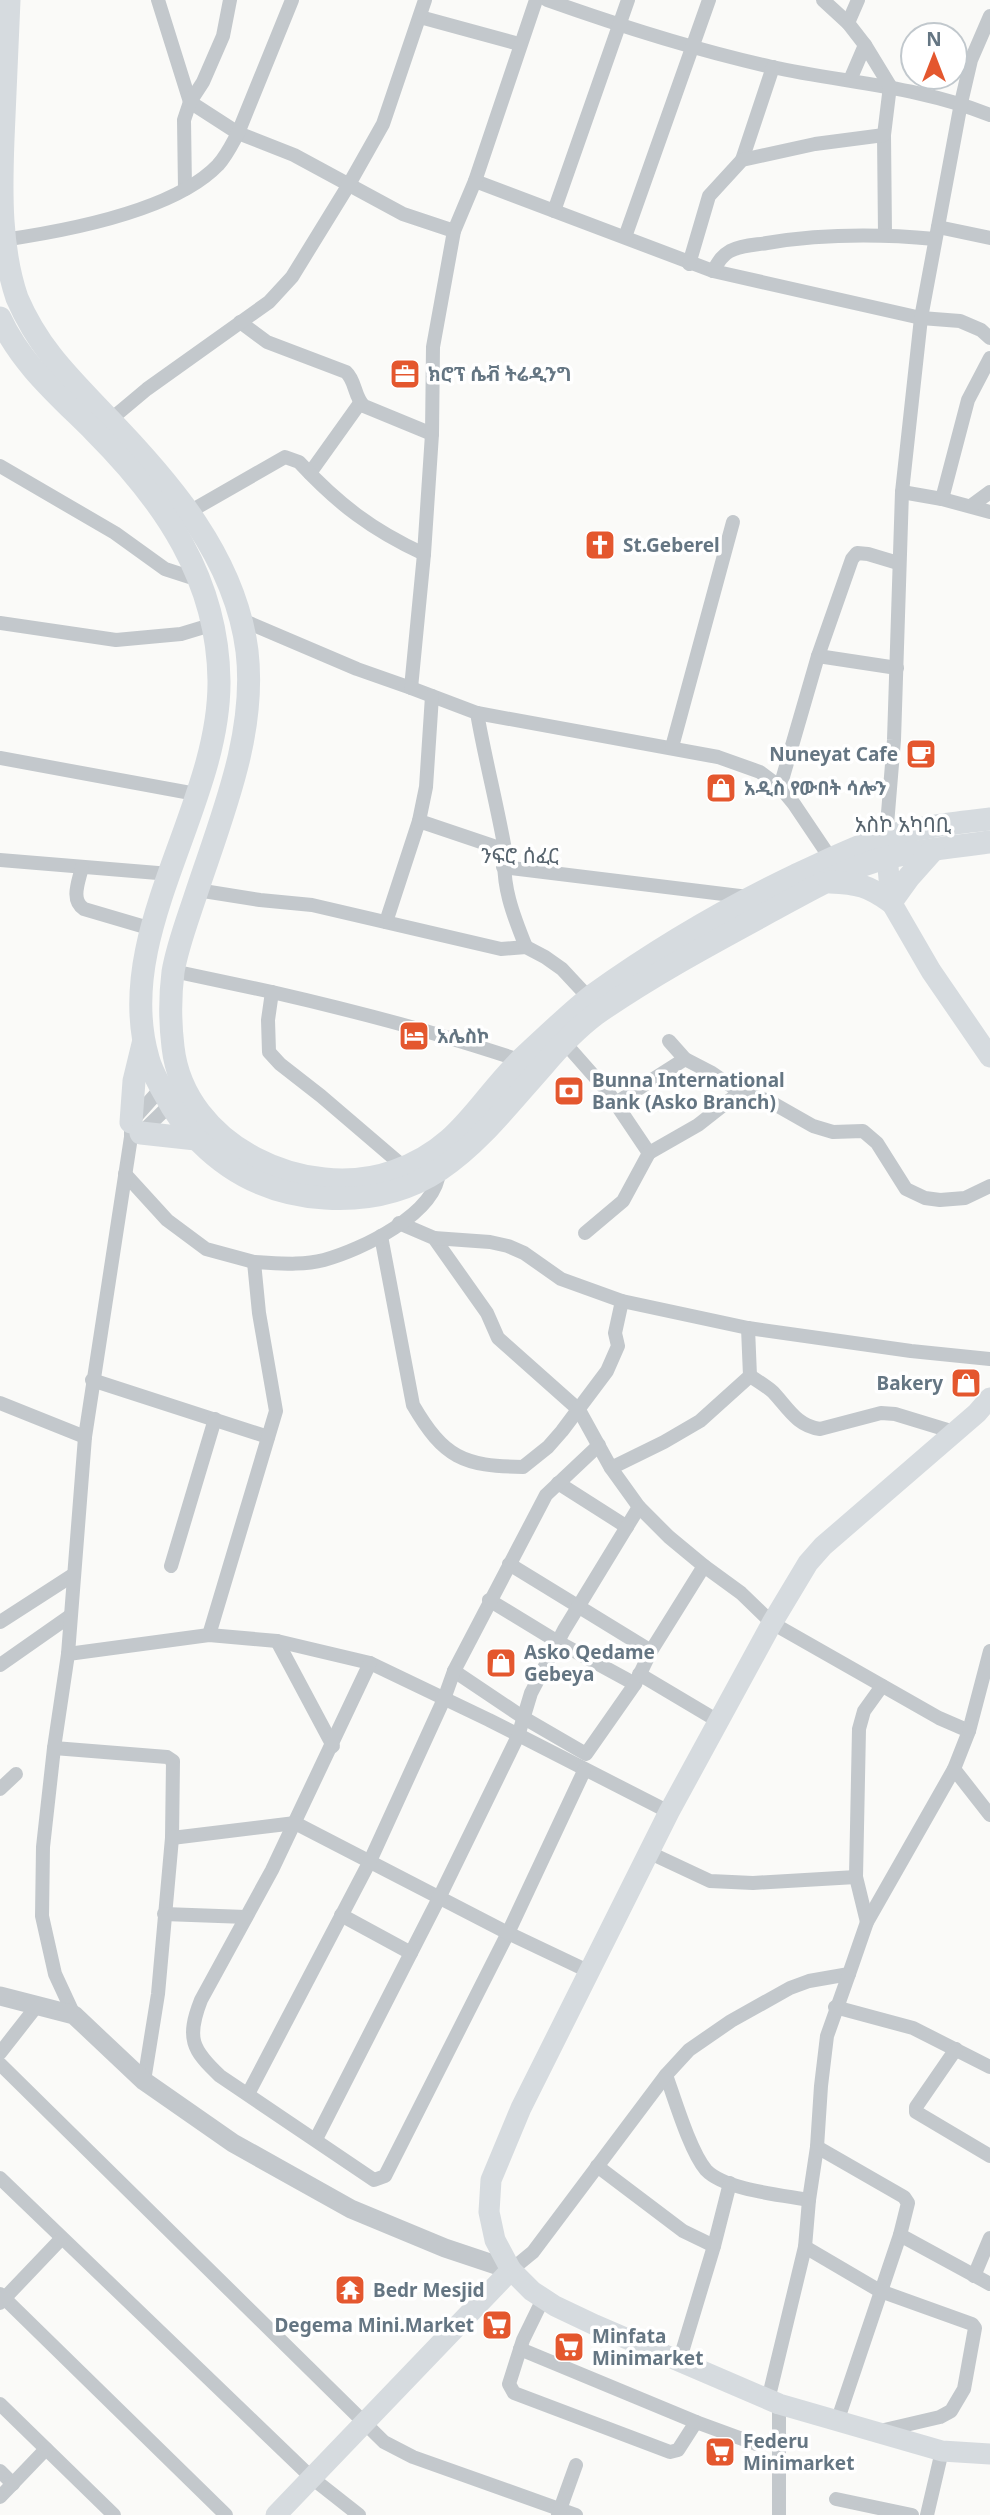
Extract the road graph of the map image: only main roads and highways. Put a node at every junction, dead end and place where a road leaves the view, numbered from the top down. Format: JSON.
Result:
{"nodes":[{"id":1,"x":9,"y":0,"type":"edge"},
{"id":2,"x":0,"y":318,"type":"edge"},
{"id":3,"x":990,"y":819,"type":"edge"},
{"id":4,"x":990,"y":842,"type":"edge"},
{"id":5,"x":886,"y":847,"type":"junction"},
{"id":6,"x":933,"y":850,"type":"junction"},
{"id":7,"x":824,"y":882,"type":"junction"},
{"id":8,"x":891,"y":902,"type":"junction"},
{"id":9,"x":144,"y":1041,"type":"junction"},
{"id":10,"x":990,"y":1057,"type":"edge"},
{"id":11,"x":173,"y":1088,"type":"junction"},
{"id":12,"x":197,"y":1139,"type":"junction"},
{"id":13,"x":990,"y":1398,"type":"edge"},
{"id":14,"x":512,"y":2270,"type":"junction"},
{"id":15,"x":990,"y":2454,"type":"edge"},
{"id":16,"x":276,"y":2515,"type":"edge"}],
"edges":[{"from":1,"to":11,"type":"main road"},
{"from":2,"to":9,"type":"main road"},
{"from":3,"to":5,"type":"main road"},
{"from":4,"to":6,"type":"main road"},
{"from":5,"to":6,"type":"main road"},
{"from":5,"to":7,"type":"main road"},
{"from":5,"to":8,"type":"main road"},
{"from":5,"to":11,"type":"main road"},
{"from":6,"to":8,"type":"main road"},
{"from":7,"to":8,"type":"main road"},
{"from":7,"to":12,"type":"main road"},
{"from":8,"to":10,"type":"main road"},
{"from":9,"to":11,"type":"main road"},
{"from":9,"to":12,"type":"main road"},
{"from":11,"to":12,"type":"main road"},
{"from":13,"to":14,"type":"main road"},
{"from":14,"to":15,"type":"main road"},
{"from":14,"to":16,"type":"main road"}]}
